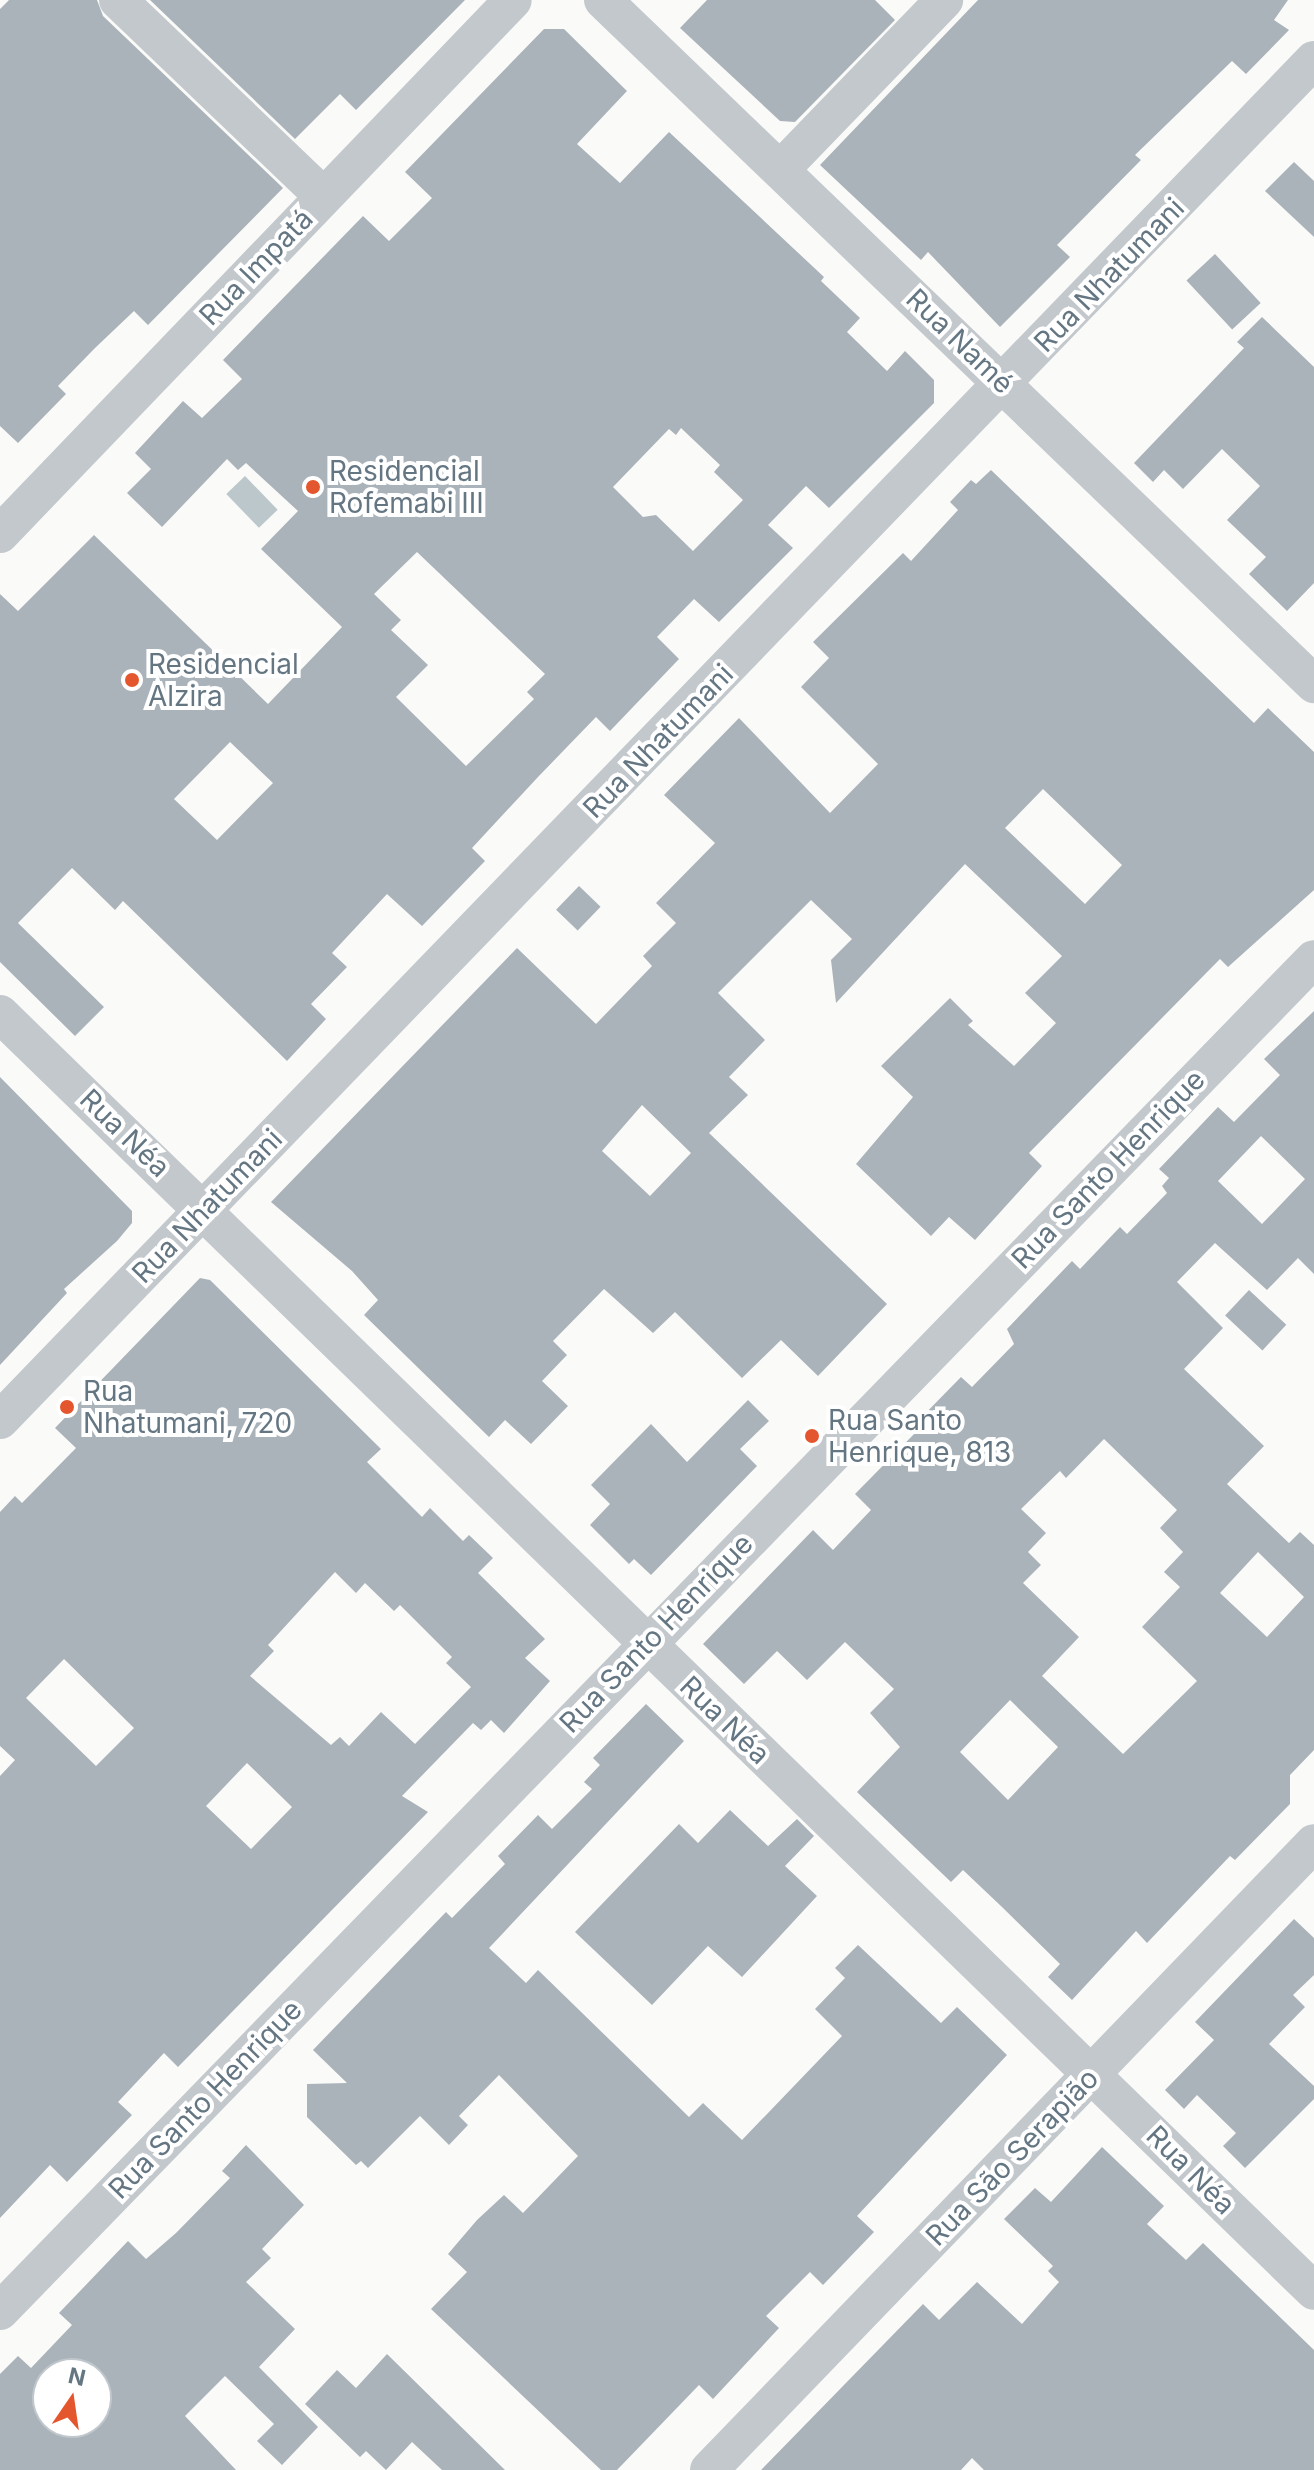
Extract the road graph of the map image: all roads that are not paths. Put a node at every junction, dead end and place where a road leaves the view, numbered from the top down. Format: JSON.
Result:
{"nodes":[{"id":1,"x":118,"y":0,"type":"edge"},
{"id":2,"x":513,"y":0,"type":"edge"},
{"id":3,"x":603,"y":0,"type":"edge"},
{"id":4,"x":944,"y":0,"type":"edge"},
{"id":5,"x":1314,"y":60,"type":"edge"},
{"id":6,"x":781,"y":169,"type":"junction"},
{"id":7,"x":323,"y":196,"type":"junction"},
{"id":8,"x":1004,"y":384,"type":"junction"},
{"id":9,"x":0,"y":534,"type":"edge"},
{"id":10,"x":1314,"y":684,"type":"edge"},
{"id":11,"x":1314,"y":959,"type":"edge"},
{"id":12,"x":0,"y":1014,"type":"edge"},
{"id":13,"x":204,"y":1209,"type":"junction"},
{"id":14,"x":0,"y":1420,"type":"edge"},
{"id":15,"x":646,"y":1644,"type":"junction"},
{"id":16,"x":1314,"y":1843,"type":"edge"},
{"id":17,"x":1093,"y":2073,"type":"junction"},
{"id":18,"x":1314,"y":2291,"type":"edge"},
{"id":19,"x":0,"y":2311,"type":"edge"},
{"id":20,"x":709,"y":2470,"type":"edge"}],
"edges":[{"from":1,"to":7,"type":"street"},
{"from":2,"to":7,"type":"street","name":"Rua Impatá"},
{"from":3,"to":6,"type":"street","name":"Rua Namé"},
{"from":4,"to":6,"type":"street"},
{"from":5,"to":8,"type":"street","name":"Rua Nhatumani"},
{"from":6,"to":8,"type":"street","name":"Rua Namé"},
{"from":7,"to":9,"type":"street","name":"Rua Impatá"},
{"from":8,"to":10,"type":"street","name":"Rua Namé"},
{"from":8,"to":13,"type":"street","name":"Rua Nhatumani"},
{"from":11,"to":15,"type":"street","name":"Rua Santo Henrique"},
{"from":12,"to":13,"type":"street","name":"Rua Néa"},
{"from":13,"to":14,"type":"street","name":"Rua Nhatumani"},
{"from":13,"to":15,"type":"street","name":"Rua Néa"},
{"from":15,"to":17,"type":"street","name":"Rua Néa"},
{"from":15,"to":19,"type":"street","name":"Rua Santo Henrique"},
{"from":16,"to":17,"type":"street","name":"Rua São Serapião"},
{"from":17,"to":18,"type":"street","name":"Rua Néa"},
{"from":17,"to":20,"type":"street","name":"Rua São Serapião"}]}
